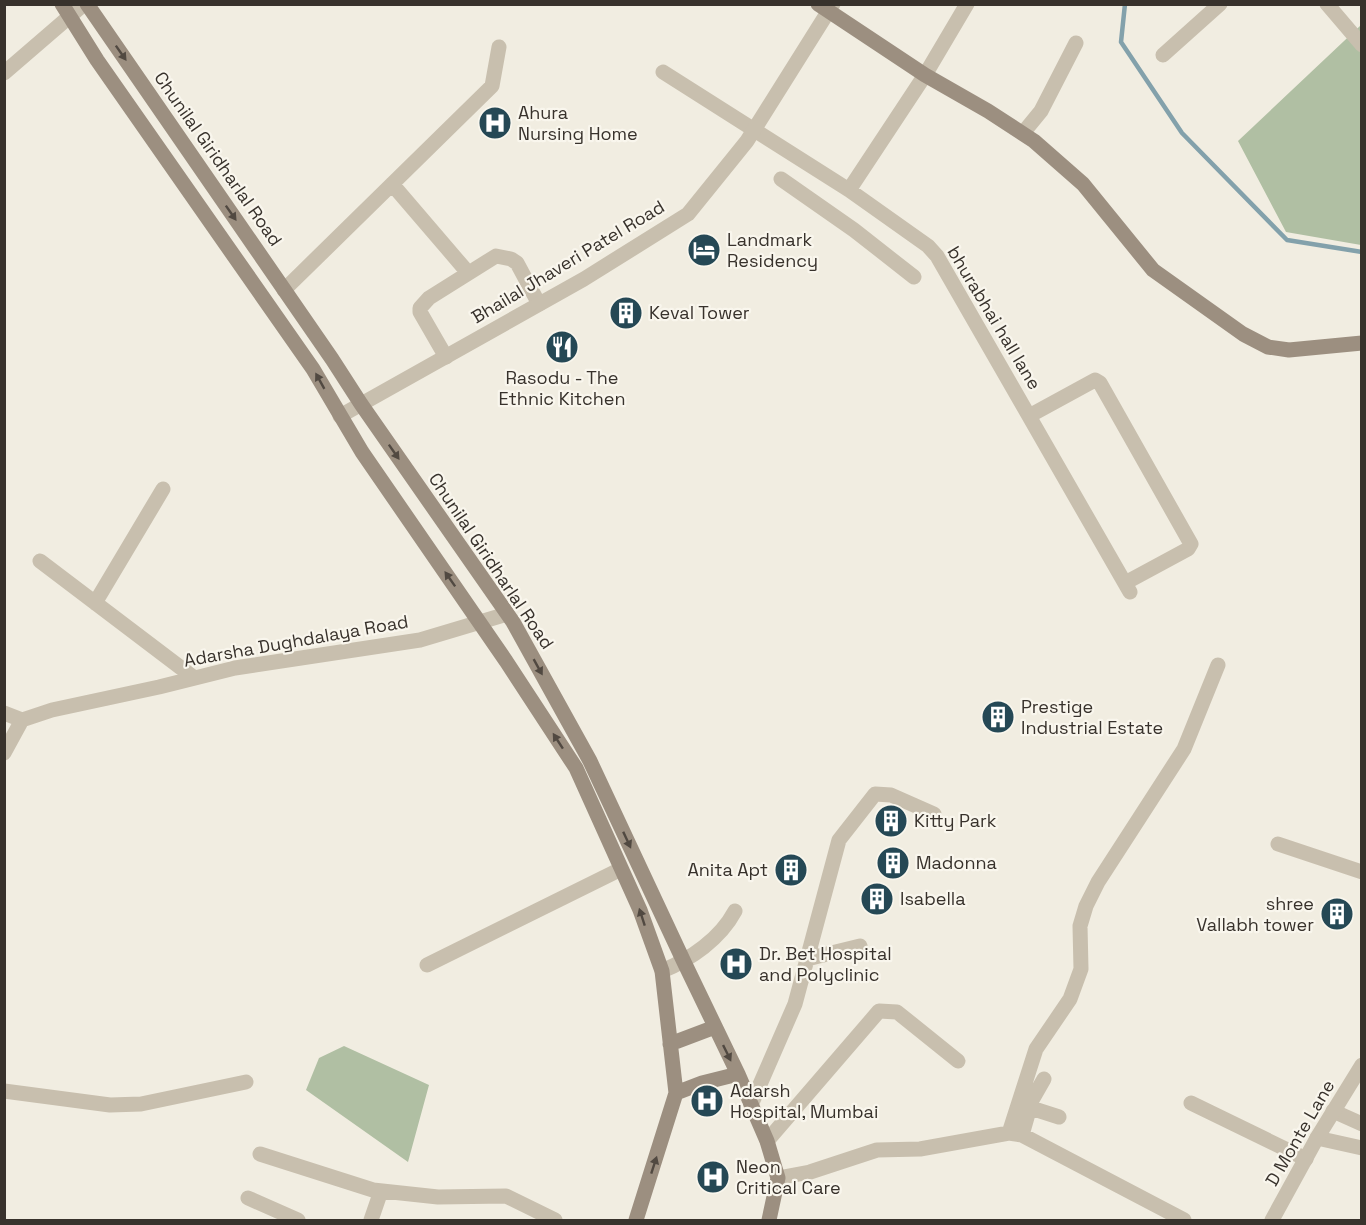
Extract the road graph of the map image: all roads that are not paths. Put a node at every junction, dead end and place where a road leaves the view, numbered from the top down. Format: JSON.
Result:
{"nodes":[{"id":1,"x":86,"y":4,"type":"edge"},
{"id":2,"x":967,"y":4,"type":"edge"},
{"id":3,"x":1220,"y":4,"type":"edge"},
{"id":4,"x":1327,"y":4,"type":"edge"},
{"id":5,"x":826,"y":7,"type":"edge"},
{"id":6,"x":66,"y":10,"type":"edge"},
{"id":7,"x":1076,"y":43,"type":"dead end"},
{"id":8,"x":1362,"y":45,"type":"edge"},
{"id":9,"x":499,"y":47,"type":"dead end"},
{"id":10,"x":1163,"y":55,"type":"dead end"},
{"id":11,"x":663,"y":72,"type":"dead end"},
{"id":12,"x":4,"y":73,"type":"edge"},
{"id":13,"x":924,"y":75,"type":"junction"},
{"id":14,"x":753,"y":131,"type":"junction"},
{"id":15,"x":1023,"y":133,"type":"junction"},
{"id":16,"x":781,"y":179,"type":"dead end"},
{"id":17,"x":392,"y":184,"type":"junction"},
{"id":18,"x":849,"y":190,"type":"junction"},
{"id":19,"x":464,"y":268,"type":"dead end"},
{"id":20,"x":914,"y":277,"type":"dead end"},
{"id":21,"x":284,"y":290,"type":"junction"},
{"id":22,"x":539,"y":304,"type":"junction"},
{"id":23,"x":1362,"y":343,"type":"edge"},
{"id":24,"x":446,"y":357,"type":"junction"},
{"id":25,"x":361,"y":404,"type":"junction"},
{"id":26,"x":340,"y":416,"type":"junction"},
{"id":27,"x":1029,"y":416,"type":"junction"},
{"id":28,"x":163,"y":489,"type":"dead end"},
{"id":29,"x":40,"y":561,"type":"dead end"},
{"id":30,"x":95,"y":603,"type":"junction"},
{"id":31,"x":507,"y":614,"type":"junction"},
{"id":32,"x":480,"y":623,"type":"junction"},
{"id":33,"x":1218,"y":665,"type":"dead end"},
{"id":34,"x":194,"y":677,"type":"junction"},
{"id":35,"x":4,"y":713,"type":"edge"},
{"id":36,"x":22,"y":720,"type":"junction"},
{"id":37,"x":4,"y":753,"type":"edge"},
{"id":38,"x":934,"y":814,"type":"dead end"},
{"id":39,"x":1278,"y":844,"type":"dead end"},
{"id":40,"x":621,"y":869,"type":"junction"},
{"id":41,"x":1362,"y":872,"type":"edge"},
{"id":42,"x":735,"y":911,"type":"dead end"},
{"id":43,"x":860,"y":946,"type":"dead end"},
{"id":44,"x":807,"y":959,"type":"junction"},
{"id":45,"x":684,"y":962,"type":"junction"},
{"id":46,"x":427,"y":965,"type":"dead end"},
{"id":47,"x":662,"y":971,"type":"junction"},
{"id":48,"x":715,"y":1027,"type":"junction"},
{"id":49,"x":670,"y":1044,"type":"junction"},
{"id":50,"x":958,"y":1061,"type":"dead end"},
{"id":51,"x":1362,"y":1065,"type":"edge"},
{"id":52,"x":738,"y":1074,"type":"junction"},
{"id":53,"x":1044,"y":1079,"type":"dead end"},
{"id":54,"x":246,"y":1082,"type":"dead end"},
{"id":55,"x":4,"y":1091,"type":"edge"},
{"id":56,"x":676,"y":1093,"type":"junction"},
{"id":57,"x":1191,"y":1103,"type":"dead end"},
{"id":58,"x":751,"y":1105,"type":"junction"},
{"id":59,"x":1031,"y":1108,"type":"junction"},
{"id":60,"x":1333,"y":1111,"type":"junction"},
{"id":61,"x":1059,"y":1117,"type":"dead end"},
{"id":62,"x":1362,"y":1124,"type":"edge"},
{"id":63,"x":1015,"y":1134,"type":"junction"},
{"id":64,"x":1317,"y":1138,"type":"junction"},
{"id":65,"x":767,"y":1141,"type":"junction"},
{"id":66,"x":1362,"y":1148,"type":"edge"},
{"id":67,"x":260,"y":1154,"type":"dead end"},
{"id":68,"x":1306,"y":1159,"type":"junction"},
{"id":69,"x":778,"y":1178,"type":"junction"},
{"id":70,"x":381,"y":1191,"type":"junction"},
{"id":71,"x":248,"y":1198,"type":"dead end"},
{"id":72,"x":298,"y":1221,"type":"edge"},
{"id":73,"x":371,"y":1221,"type":"edge"},
{"id":74,"x":555,"y":1221,"type":"edge"},
{"id":75,"x":636,"y":1221,"type":"edge"},
{"id":76,"x":769,"y":1221,"type":"edge"},
{"id":77,"x":1184,"y":1221,"type":"edge"},
{"id":78,"x":1272,"y":1221,"type":"edge"}],
"edges":[{"from":1,"to":6,"type":"street"},
{"from":1,"to":21,"type":"main road","name":"Chunilal Giridharlal Road","one_way":true},
{"from":2,"to":13,"type":"street"},
{"from":3,"to":10,"type":"street"},
{"from":4,"to":8,"type":"street"},
{"from":5,"to":13,"type":"main road"},
{"from":5,"to":14,"type":"street","name":"Bhailal Jhaveri Patel Road"},
{"from":6,"to":12,"type":"street"},
{"from":26,"to":6,"type":"main road","one_way":true},
{"from":7,"to":15,"type":"street"},
{"from":9,"to":17,"type":"street"},
{"from":11,"to":14,"type":"street","name":"bhurabhai hall lane"},
{"from":13,"to":15,"type":"main road"},
{"from":13,"to":18,"type":"street"},
{"from":14,"to":18,"type":"street","name":"bhurabhai hall lane"},
{"from":14,"to":22,"type":"street","name":"Bhailal Jhaveri Patel Road"},
{"from":15,"to":23,"type":"main road"},
{"from":16,"to":20,"type":"street"},
{"from":17,"to":19,"type":"street"},
{"from":17,"to":21,"type":"street"},
{"from":18,"to":27,"type":"street","name":"bhurabhai hall lane"},
{"from":21,"to":25,"type":"main road","name":"Chunilal Giridharlal Road"},
{"from":22,"to":24,"type":"street","name":"Bhailal Jhaveri Patel Road"},
{"from":22,"to":24,"type":"street"},
{"from":24,"to":25,"type":"street","name":"Bhailal Jhaveri Patel Road"},
{"from":25,"to":26,"type":"street","name":"Bhailal Jhaveri Patel Road"},
{"from":25,"to":31,"type":"main road","name":"Chunilal Giridharlal Road","one_way":true},
{"from":32,"to":26,"type":"main road","one_way":true},
{"from":27,"to":27,"type":"street","name":"bhurabhai hall lane"},
{"from":28,"to":30,"type":"street"},
{"from":29,"to":30,"type":"street"},
{"from":30,"to":34,"type":"street"},
{"from":31,"to":32,"type":"street","name":"Adarsha Dughdalaya Road"},
{"from":31,"to":45,"type":"main road","name":"Chunilal Giridharlal Road","one_way":true},
{"from":32,"to":34,"type":"street","name":"Adarsha Dughdalaya Road"},
{"from":40,"to":32,"type":"main road","one_way":true},
{"from":33,"to":63,"type":"street"},
{"from":34,"to":36,"type":"street","name":"Adarsha Dughdalaya Road"},
{"from":35,"to":36,"type":"street"},
{"from":36,"to":37,"type":"street"},
{"from":38,"to":44,"type":"street"},
{"from":39,"to":41,"type":"street"},
{"from":40,"to":46,"type":"street"},
{"from":47,"to":40,"type":"main road","one_way":true},
{"from":42,"to":45,"type":"street"},
{"from":43,"to":44,"type":"street"},
{"from":44,"to":58,"type":"street"},
{"from":45,"to":47,"type":"street"},
{"from":45,"to":48,"type":"main road","name":"Chunilal Giridharlal Road"},
{"from":47,"to":49,"type":"main road"},
{"from":48,"to":49,"type":"main road"},
{"from":48,"to":52,"type":"main road","name":"Chunilal Giridharlal Road","one_way":true},
{"from":49,"to":56,"type":"main road"},
{"from":50,"to":65,"type":"street"},
{"from":51,"to":60,"type":"street","name":"D Monte Lane"},
{"from":52,"to":56,"type":"main road"},
{"from":52,"to":58,"type":"main road","name":"Chunilal Giridharlal Road"},
{"from":53,"to":59,"type":"street"},
{"from":54,"to":55,"type":"street"},
{"from":75,"to":56,"type":"main road","one_way":true},
{"from":57,"to":68,"type":"street"},
{"from":58,"to":65,"type":"main road","name":"Chunilal Giridharlal Road"},
{"from":59,"to":61,"type":"street"},
{"from":59,"to":63,"type":"street"},
{"from":60,"to":62,"type":"street"},
{"from":60,"to":64,"type":"street","name":"D Monte Lane"},
{"from":63,"to":69,"type":"street"},
{"from":63,"to":77,"type":"street"},
{"from":64,"to":66,"type":"street"},
{"from":64,"to":68,"type":"street","name":"D Monte Lane"},
{"from":65,"to":69,"type":"main road","name":"Chunilal Giridharlal Road"},
{"from":67,"to":70,"type":"street"},
{"from":68,"to":78,"type":"street","name":"D Monte Lane"},
{"from":69,"to":76,"type":"main road","name":"Chunilal Giridharlal Road"},
{"from":70,"to":73,"type":"street"},
{"from":70,"to":74,"type":"street"},
{"from":71,"to":72,"type":"street"}]}
